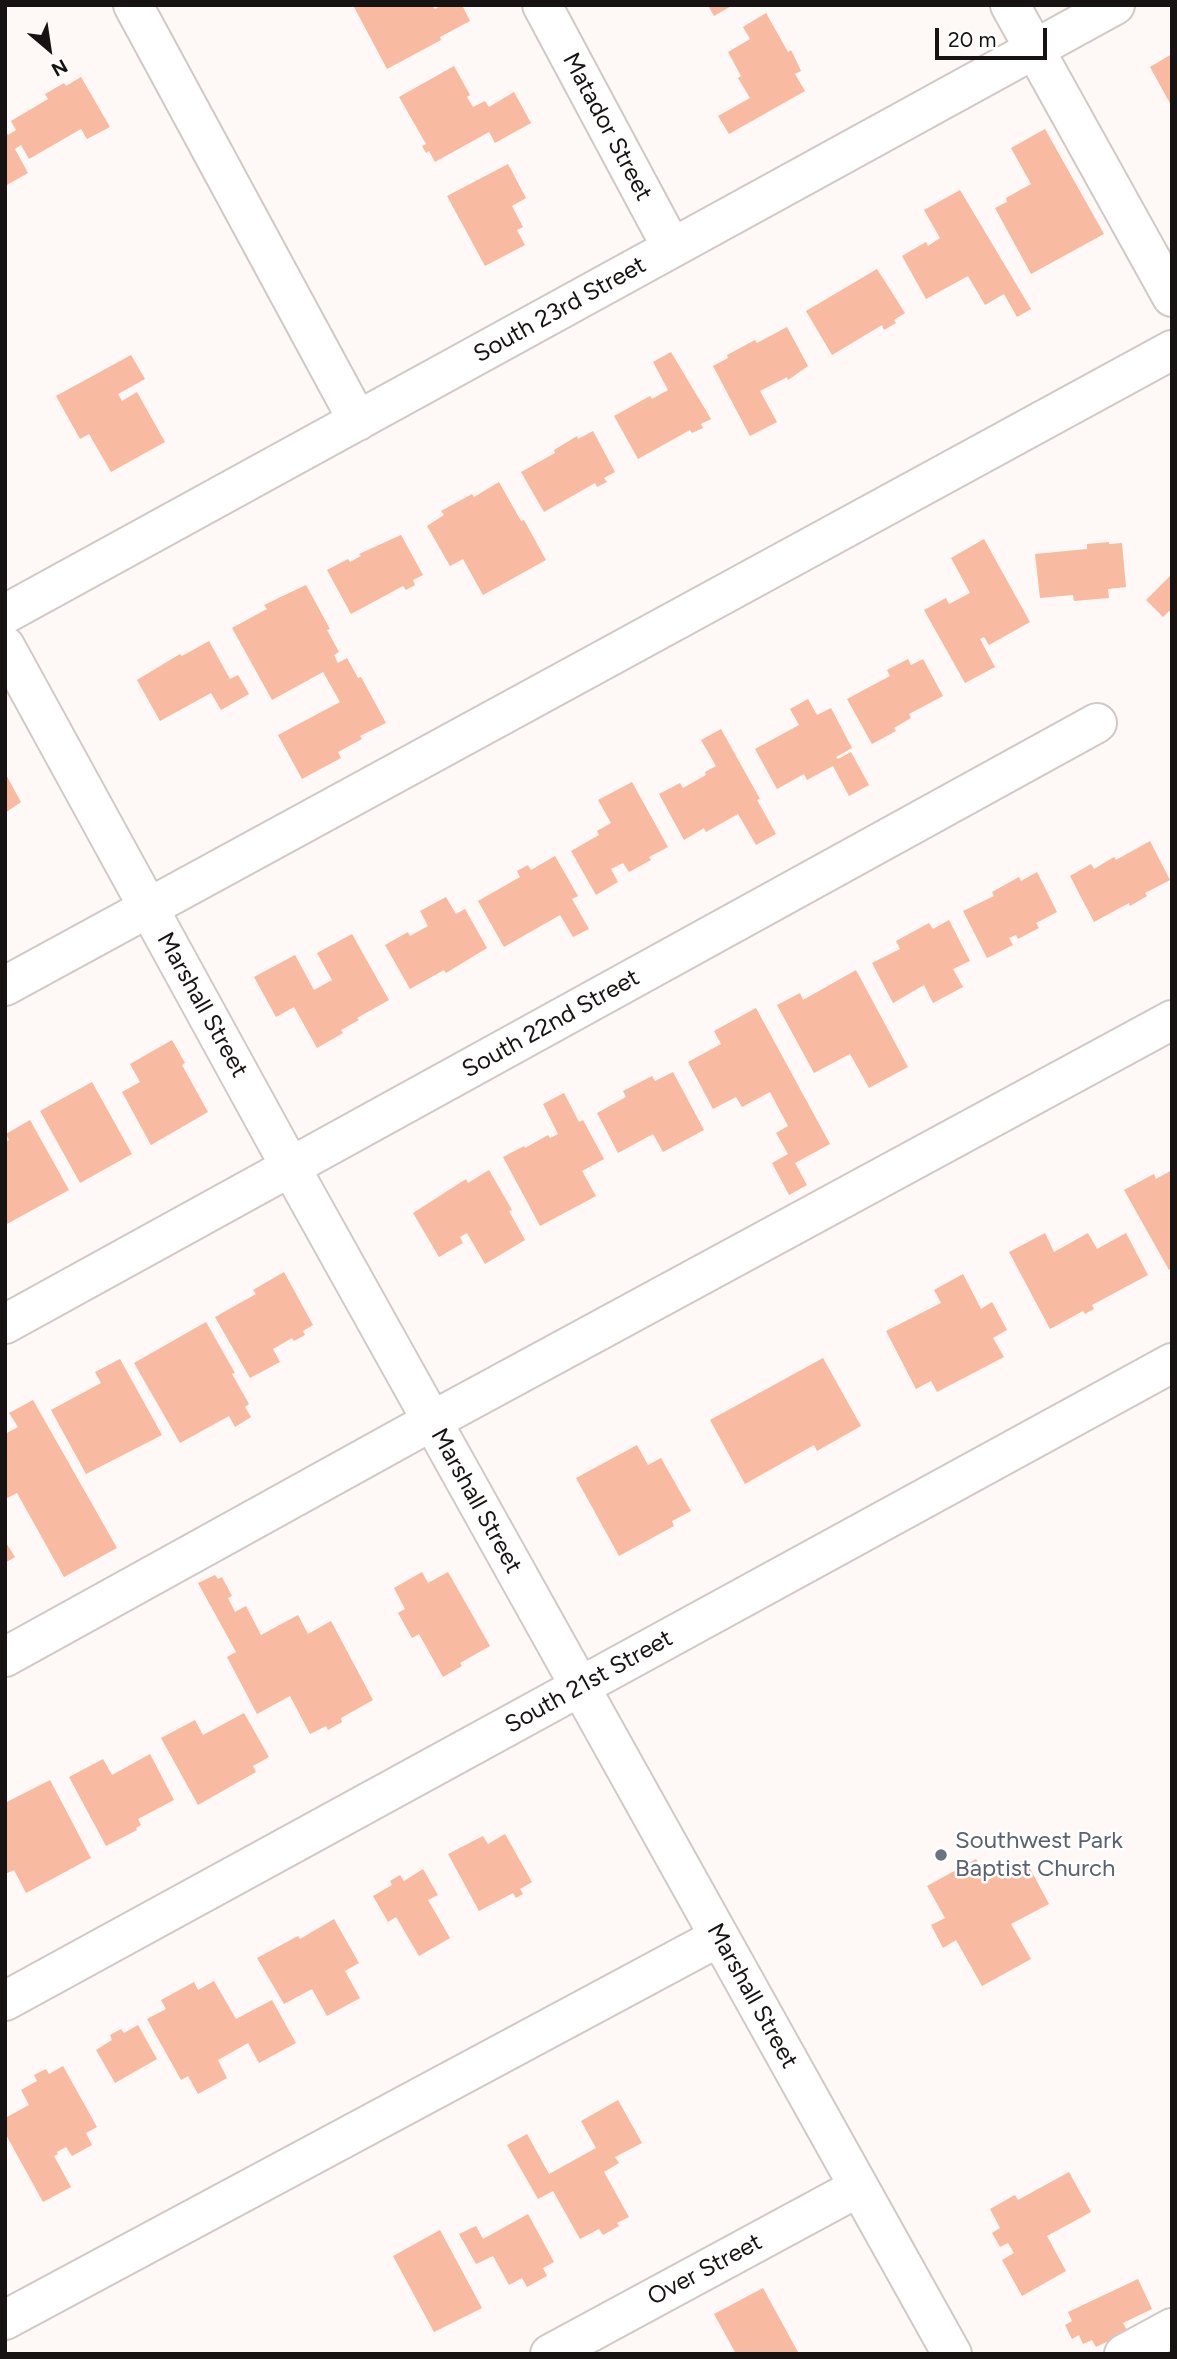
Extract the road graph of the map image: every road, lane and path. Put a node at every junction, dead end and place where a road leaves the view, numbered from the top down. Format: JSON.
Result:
{"nodes":[{"id":1,"x":134,"y":5,"type":"edge"},
{"id":2,"x":542,"y":5,"type":"edge"},
{"id":3,"x":1010,"y":5,"type":"edge"},
{"id":4,"x":1115,"y":5,"type":"edge"},
{"id":5,"x":1035,"y":49,"type":"junction"},
{"id":6,"x":671,"y":248,"type":"junction"},
{"id":7,"x":1172,"y":297,"type":"edge"},
{"id":8,"x":1172,"y":350,"type":"edge"},
{"id":9,"x":358,"y":421,"type":"junction"},
{"id":10,"x":5,"y":614,"type":"edge"},
{"id":11,"x":5,"y":646,"type":"edge"},
{"id":12,"x":1097,"y":723,"type":"dead end"},
{"id":13,"x":149,"y":908,"type":"junction"},
{"id":14,"x":5,"y":986,"type":"edge"},
{"id":15,"x":1172,"y":1020,"type":"edge"},
{"id":16,"x":291,"y":1168,"type":"junction"},
{"id":17,"x":5,"y":1324,"type":"edge"},
{"id":18,"x":1172,"y":1363,"type":"edge"},
{"id":19,"x":432,"y":1421,"type":"junction"},
{"id":20,"x":5,"y":1657,"type":"edge"},
{"id":21,"x":579,"y":1687,"type":"junction"},
{"id":22,"x":719,"y":1937,"type":"junction"},
{"id":23,"x":5,"y":2001,"type":"edge"},
{"id":24,"x":859,"y":2187,"type":"junction"},
{"id":25,"x":5,"y":2320,"type":"edge"},
{"id":26,"x":1172,"y":2328,"type":"edge"},
{"id":27,"x":550,"y":2354,"type":"edge"},
{"id":28,"x":951,"y":2354,"type":"edge"},
{"id":29,"x":1124,"y":2354,"type":"edge"}],
"edges":[{"from":1,"to":9,"type":"street"},
{"from":2,"to":6,"type":"street","name":"Matador Street"},
{"from":3,"to":5,"type":"street"},
{"from":4,"to":5,"type":"street","name":"South 23rd Street"},
{"from":5,"to":6,"type":"street","name":"South 23rd Street"},
{"from":5,"to":7,"type":"street"},
{"from":6,"to":9,"type":"street","name":"South 23rd Street"},
{"from":8,"to":13,"type":"street"},
{"from":9,"to":10,"type":"street","name":"South 23rd Street"},
{"from":11,"to":13,"type":"street","name":"Marshall Street"},
{"from":12,"to":16,"type":"street","name":"South 22nd Street"},
{"from":13,"to":14,"type":"street"},
{"from":13,"to":16,"type":"street","name":"Marshall Street"},
{"from":15,"to":19,"type":"street"},
{"from":16,"to":17,"type":"street","name":"South 22nd Street"},
{"from":16,"to":19,"type":"street","name":"Marshall Street"},
{"from":18,"to":21,"type":"street","name":"South 21st Street"},
{"from":19,"to":20,"type":"street"},
{"from":19,"to":21,"type":"street","name":"Marshall Street"},
{"from":21,"to":22,"type":"street","name":"Marshall Street"},
{"from":21,"to":23,"type":"street","name":"South 21st Street"},
{"from":22,"to":24,"type":"street","name":"Marshall Street"},
{"from":22,"to":25,"type":"street"},
{"from":24,"to":27,"type":"street","name":"Over Street"},
{"from":24,"to":28,"type":"street","name":"Marshall Street"},
{"from":26,"to":29,"type":"street"}]}
